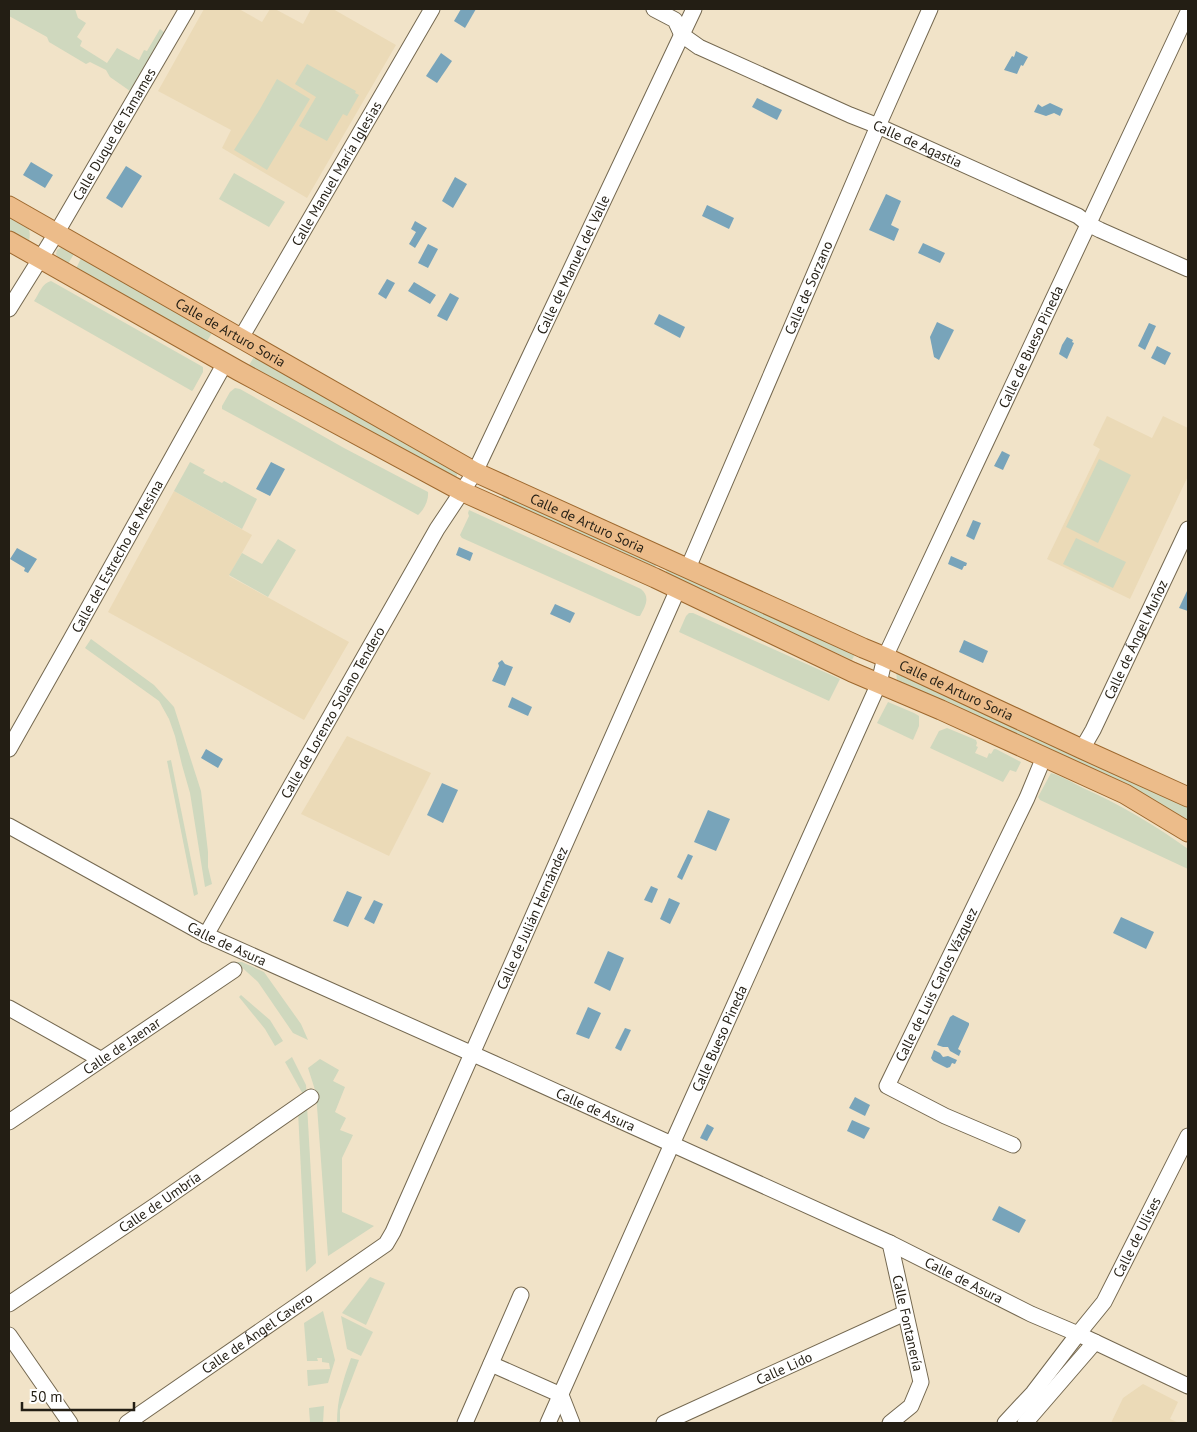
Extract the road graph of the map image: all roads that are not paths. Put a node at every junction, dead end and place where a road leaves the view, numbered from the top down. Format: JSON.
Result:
{"nodes":[{"id":1,"x":187,"y":9,"type":"edge"},
{"id":2,"x":432,"y":9,"type":"edge"},
{"id":3,"x":654,"y":9,"type":"edge"},
{"id":4,"x":694,"y":9,"type":"edge"},
{"id":5,"x":930,"y":9,"type":"edge"},
{"id":6,"x":1188,"y":12,"type":"edge"},
{"id":7,"x":682,"y":35,"type":"junction"},
{"id":8,"x":878,"y":126,"type":"junction"},
{"id":9,"x":9,"y":206,"type":"edge"},
{"id":10,"x":1088,"y":224,"type":"junction"},
{"id":11,"x":57,"y":232,"type":"junction"},
{"id":12,"x":9,"y":241,"type":"edge"},
{"id":13,"x":40,"y":259,"type":"junction"},
{"id":14,"x":1188,"y":269,"type":"edge"},
{"id":15,"x":9,"y":309,"type":"edge"},
{"id":16,"x":239,"y":336,"type":"junction"},
{"id":17,"x":225,"y":363,"type":"junction"},
{"id":18,"x":475,"y":472,"type":"junction"},
{"id":19,"x":461,"y":491,"type":"junction"},
{"id":20,"x":1188,"y":529,"type":"edge"},
{"id":21,"x":688,"y":568,"type":"junction"},
{"id":22,"x":678,"y":589,"type":"junction"},
{"id":23,"x":886,"y":657,"type":"junction"},
{"id":24,"x":879,"y":683,"type":"junction"},
{"id":25,"x":9,"y":748,"type":"edge"},
{"id":26,"x":1082,"y":749,"type":"junction"},
{"id":27,"x":1044,"y":758,"type":"junction"},
{"id":28,"x":1188,"y":797,"type":"edge"},
{"id":29,"x":9,"y":826,"type":"edge"},
{"id":30,"x":1188,"y":832,"type":"edge"},
{"id":31,"x":206,"y":935,"type":"junction"},
{"id":32,"x":234,"y":970,"type":"dead end"},
{"id":33,"x":9,"y":1008,"type":"edge"},
{"id":34,"x":472,"y":1054,"type":"junction"},
{"id":35,"x":100,"y":1059,"type":"junction"},
{"id":36,"x":311,"y":1098,"type":"dead end"},
{"id":37,"x":9,"y":1122,"type":"edge"},
{"id":38,"x":1188,"y":1136,"type":"edge"},
{"id":39,"x":672,"y":1144,"type":"junction"},
{"id":40,"x":1013,"y":1145,"type":"dead end"},
{"id":41,"x":890,"y":1243,"type":"junction"},
{"id":42,"x":386,"y":1244,"type":"joint"},
{"id":43,"x":521,"y":1295,"type":"dead end"},
{"id":44,"x":9,"y":1304,"type":"edge"},
{"id":45,"x":905,"y":1313,"type":"junction"},
{"id":46,"x":1078,"y":1334,"type":"junction"},
{"id":47,"x":9,"y":1335,"type":"edge"},
{"id":48,"x":1095,"y":1342,"type":"junction"},
{"id":49,"x":491,"y":1364,"type":"junction"},
{"id":50,"x":1188,"y":1386,"type":"edge"},
{"id":51,"x":561,"y":1395,"type":"junction"},
{"id":52,"x":70,"y":1423,"type":"edge"},
{"id":53,"x":127,"y":1423,"type":"edge"},
{"id":54,"x":466,"y":1423,"type":"edge"},
{"id":55,"x":548,"y":1423,"type":"edge"},
{"id":56,"x":572,"y":1423,"type":"edge"},
{"id":57,"x":664,"y":1423,"type":"edge"},
{"id":58,"x":890,"y":1423,"type":"edge"},
{"id":59,"x":1005,"y":1423,"type":"edge"},
{"id":60,"x":1025,"y":1423,"type":"edge"}],
"edges":[{"from":1,"to":11,"type":"street","name":"Calle Duque de Tamames"},
{"from":2,"to":16,"type":"street","name":"Calle Manuel María Iglesias"},
{"from":3,"to":7,"type":"street","name":"Calle de Agastia"},
{"from":4,"to":7,"type":"street","name":"Calle de Manuel del Valle"},
{"from":5,"to":8,"type":"street","name":"Calle de Sorzano"},
{"from":6,"to":10,"type":"street","name":"Calle de Bueso Pineda"},
{"from":7,"to":8,"type":"street","name":"Calle de Agastia"},
{"from":7,"to":18,"type":"street","name":"Calle de Manuel del Valle"},
{"from":8,"to":10,"type":"street","name":"Calle de Agastia"},
{"from":8,"to":21,"type":"street","name":"Calle de Sorzano"},
{"from":9,"to":11,"type":"main road","name":"Calle de Arturo Soria"},
{"from":10,"to":14,"type":"street","name":"Calle de Agastia"},
{"from":10,"to":23,"type":"street","name":"Calle de Bueso Pineda"},
{"from":11,"to":13,"type":"street","name":"Calle Duque de Tamames"},
{"from":11,"to":16,"type":"main road","name":"Calle de Arturo Soria"},
{"from":12,"to":13,"type":"main road","name":"Calle de Arturo Soria"},
{"from":13,"to":15,"type":"street","name":"Calle Duque de Tamames"},
{"from":13,"to":17,"type":"main road","name":"Calle de Arturo Soria"},
{"from":16,"to":18,"type":"main road","name":"Calle de Arturo Soria"},
{"from":17,"to":19,"type":"main road","name":"Calle de Arturo Soria"},
{"from":17,"to":25,"type":"street","name":"Calle del Estrecho de Mesina"},
{"from":18,"to":19,"type":"street","name":"Calle de Manuel del Valle"},
{"from":18,"to":21,"type":"main road","name":"Calle de Arturo Soria"},
{"from":19,"to":22,"type":"main road","name":"Calle de Arturo Soria"},
{"from":19,"to":31,"type":"street","name":"Calle de Lorenzo Solano Tendero"},
{"from":20,"to":26,"type":"street","name":"Calle de Ángel Muñoz"},
{"from":21,"to":23,"type":"main road","name":"Calle de Arturo Soria"},
{"from":22,"to":24,"type":"main road","name":"Calle de Arturo Soria"},
{"from":22,"to":34,"type":"street","name":"Calle de Julián Hernández"},
{"from":23,"to":24,"type":"street","name":"Calle de Bueso Pineda"},
{"from":23,"to":26,"type":"main road","name":"Calle de Arturo Soria"},
{"from":24,"to":27,"type":"main road","name":"Calle de Arturo Soria"},
{"from":24,"to":39,"type":"street","name":"Calle Bueso Pineda"},
{"from":26,"to":28,"type":"main road","name":"Calle de Arturo Soria"},
{"from":27,"to":30,"type":"main road","name":"Calle de Arturo Soria"},
{"from":27,"to":40,"type":"street","name":"Calle de Luis Carlos Vázquez"},
{"from":29,"to":31,"type":"street","name":"Calle de Asura"},
{"from":31,"to":34,"type":"street","name":"Calle de Asura"},
{"from":32,"to":35,"type":"street","name":"Calle de Jaenar"},
{"from":33,"to":35,"type":"street"},
{"from":34,"to":39,"type":"street","name":"Calle de Asura"},
{"from":34,"to":42,"type":"street","name":"Calle de Julián Hernández"},
{"from":35,"to":37,"type":"street","name":"Calle de Jaenar"},
{"from":36,"to":44,"type":"street","name":"Calle de Umbría"},
{"from":38,"to":46,"type":"street","name":"Calle de Ulises"},
{"from":39,"to":41,"type":"street","name":"Calle de Asura"},
{"from":39,"to":51,"type":"street","name":"Calle Bueso Pineda"},
{"from":41,"to":45,"type":"street","name":"Calle Fontanería"},
{"from":41,"to":46,"type":"street","name":"Calle de Asura"},
{"from":42,"to":53,"type":"street","name":"Calle de Ángel Cavero"},
{"from":43,"to":49,"type":"street"},
{"from":45,"to":57,"type":"street","name":"Calle Lido"},
{"from":45,"to":58,"type":"street","name":"Calle Fontanería"},
{"from":46,"to":48,"type":"street","name":"Calle de Asura"},
{"from":46,"to":59,"type":"street","name":"Calle de Ulises"},
{"from":47,"to":52,"type":"street"},
{"from":48,"to":50,"type":"street","name":"Calle de Asura"},
{"from":48,"to":60,"type":"street"},
{"from":49,"to":51,"type":"street"},
{"from":49,"to":54,"type":"street"},
{"from":51,"to":55,"type":"street","name":"Calle Bueso Pineda"},
{"from":51,"to":56,"type":"street"}]}
